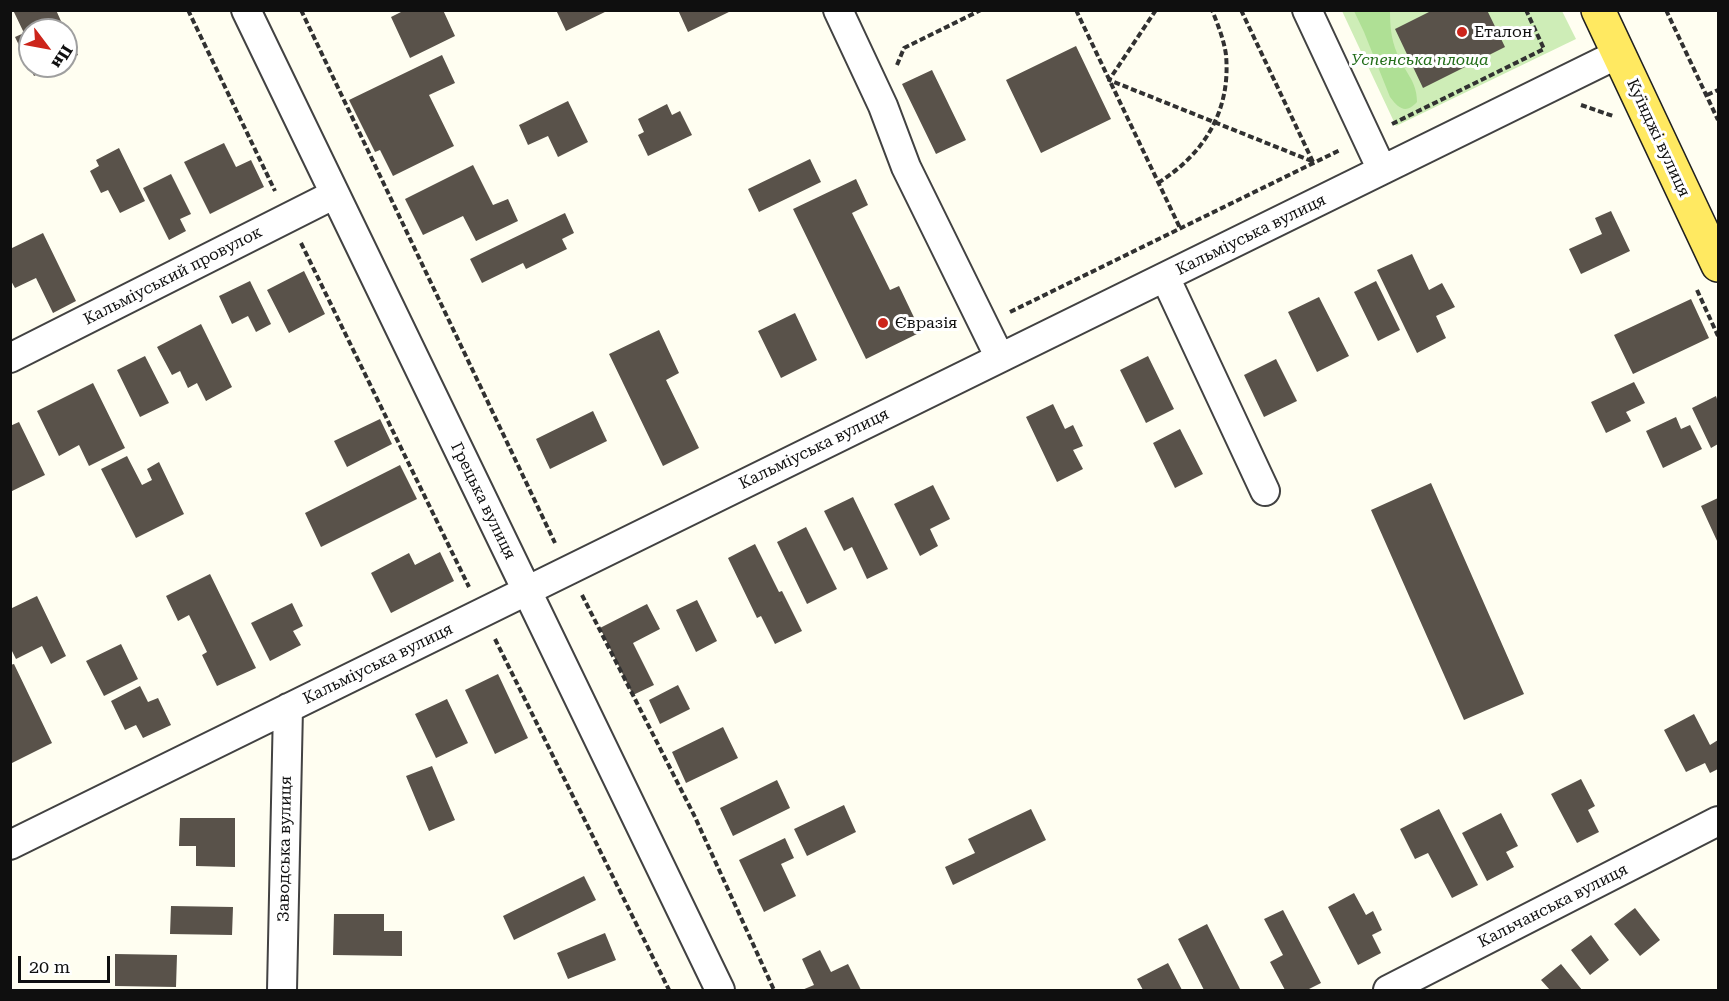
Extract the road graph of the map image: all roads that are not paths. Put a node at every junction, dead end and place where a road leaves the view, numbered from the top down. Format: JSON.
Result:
{"nodes":[{"id":1,"x":246,"y":10,"type":"edge"},
{"id":2,"x":838,"y":10,"type":"edge"},
{"id":3,"x":1307,"y":10,"type":"edge"},
{"id":4,"x":1598,"y":10,"type":"edge"},
{"id":5,"x":1618,"y":54,"type":"junction"},
{"id":6,"x":1383,"y":170,"type":"junction"},
{"id":7,"x":335,"y":194,"type":"junction"},
{"id":8,"x":1719,"y":265,"type":"edge"},
{"id":9,"x":1165,"y":277,"type":"junction"},
{"id":10,"x":10,"y":358,"type":"edge"},
{"id":11,"x":1000,"y":358,"type":"junction"},
{"id":12,"x":1265,"y":491,"type":"dead end"},
{"id":13,"x":526,"y":591,"type":"junction"},
{"id":14,"x":288,"y":708,"type":"junction"},
{"id":15,"x":1719,"y":820,"type":"edge"},
{"id":16,"x":10,"y":844,"type":"edge"},
{"id":17,"x":282,"y":990,"type":"edge"},
{"id":18,"x":720,"y":990,"type":"edge"},
{"id":19,"x":1388,"y":990,"type":"edge"}],
"edges":[{"from":1,"to":7,"type":"street","name":"Грецька вулиця"},
{"from":2,"to":11,"type":"street"},
{"from":3,"to":6,"type":"street"},
{"from":4,"to":5,"type":"main road","name":"Куїнджі вулиця"},
{"from":5,"to":6,"type":"street","name":"Кальміуська вулиця"},
{"from":5,"to":8,"type":"main road","name":"Куїнджі вулиця"},
{"from":6,"to":9,"type":"street","name":"Кальміуська вулиця"},
{"from":7,"to":10,"type":"street","name":"Кальміуський провулок"},
{"from":7,"to":13,"type":"street","name":"Грецька вулиця"},
{"from":9,"to":11,"type":"street","name":"Кальміуська вулиця"},
{"from":9,"to":12,"type":"street"},
{"from":11,"to":13,"type":"street","name":"Кальміуська вулиця"},
{"from":13,"to":14,"type":"street","name":"Кальміуська вулиця"},
{"from":13,"to":18,"type":"street","name":"Грецька вулиця"},
{"from":14,"to":16,"type":"street","name":"Кальміуська вулиця"},
{"from":14,"to":17,"type":"street","name":"Заводська вулиця"},
{"from":15,"to":19,"type":"street","name":"Кальчанська вулиця"}]}
